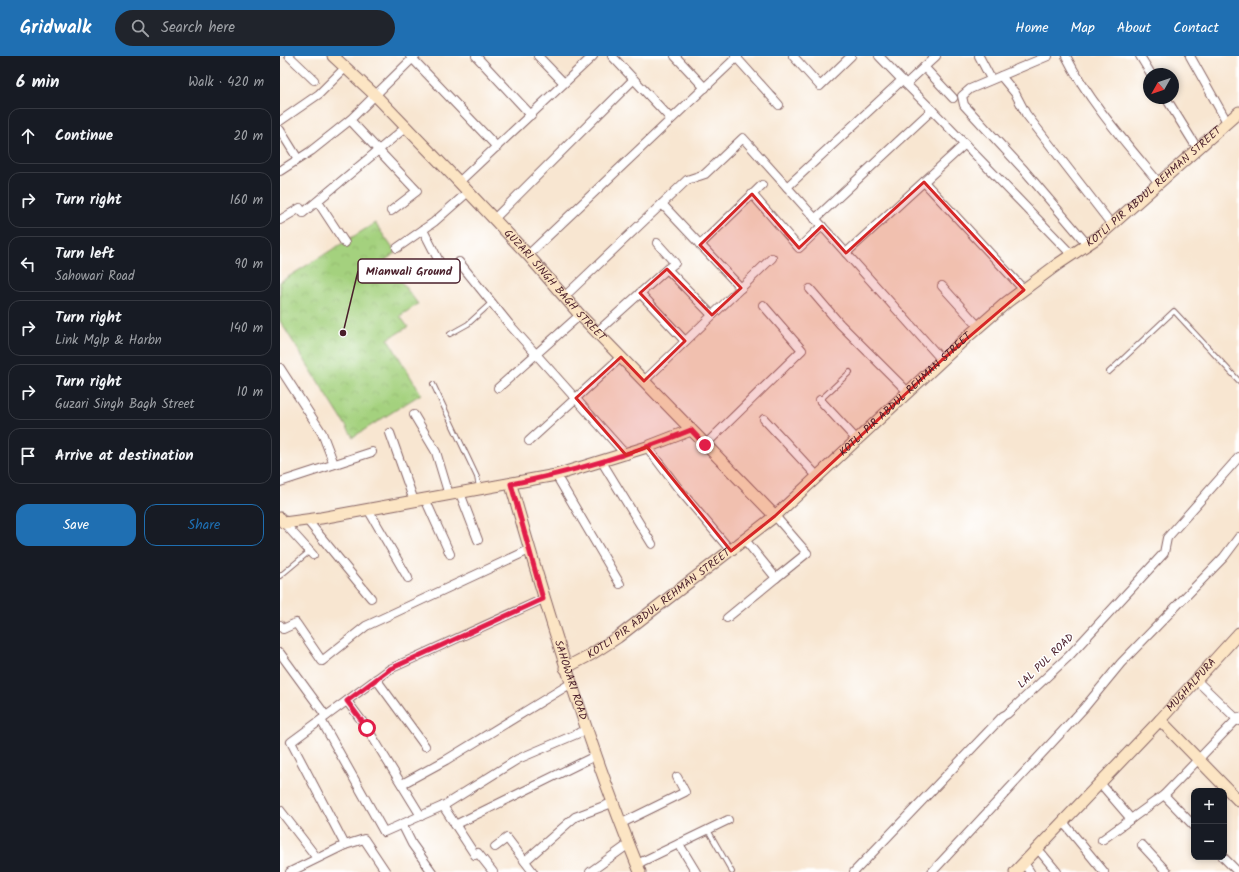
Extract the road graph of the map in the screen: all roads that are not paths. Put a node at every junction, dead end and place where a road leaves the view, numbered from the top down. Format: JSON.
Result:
{"nodes":[{"id":1,"x":289,"y":56,"type":"edge"},
{"id":2,"x":333,"y":56,"type":"edge"},
{"id":3,"x":476,"y":56,"type":"edge"},
{"id":4,"x":538,"y":56,"type":"edge"},
{"id":5,"x":593,"y":56,"type":"edge"},
{"id":6,"x":612,"y":56,"type":"edge"},
{"id":7,"x":675,"y":56,"type":"edge"},
{"id":8,"x":737,"y":56,"type":"edge"},
{"id":9,"x":793,"y":56,"type":"edge"},
{"id":10,"x":851,"y":56,"type":"edge"},
{"id":11,"x":879,"y":56,"type":"edge"},
{"id":12,"x":936,"y":56,"type":"edge"},
{"id":13,"x":979,"y":56,"type":"edge"},
{"id":14,"x":1048,"y":56,"type":"edge"},
{"id":15,"x":1066,"y":56,"type":"edge"},
{"id":16,"x":1140,"y":56,"type":"edge"},
{"id":17,"x":1190,"y":56,"type":"edge"},
{"id":18,"x":412,"y":57,"type":"edge"},
{"id":19,"x":1033,"y":59,"type":"edge"},
{"id":20,"x":924,"y":67,"type":"junction"},
{"id":21,"x":345,"y":68,"type":"junction"},
{"id":22,"x":1147,"y":68,"type":"edge"},
{"id":23,"x":1001,"y":76,"type":"junction"},
{"id":24,"x":991,"y":79,"type":"junction"},
{"id":25,"x":314,"y":80,"type":"dead end"},
{"id":26,"x":633,"y":80,"type":"junction"},
{"id":27,"x":904,"y":82,"type":"junction"},
{"id":28,"x":564,"y":83,"type":"junction"},
{"id":29,"x":705,"y":88,"type":"junction"},
{"id":30,"x":376,"y":96,"type":"junction"},
{"id":31,"x":952,"y":98,"type":"dead end"},
{"id":32,"x":1170,"y":104,"type":"edge"},
{"id":33,"x":779,"y":105,"type":"dead end"},
{"id":34,"x":932,"y":110,"type":"junction"},
{"id":35,"x":1239,"y":112,"type":"edge"},
{"id":36,"x":531,"y":115,"type":"junction"},
{"id":37,"x":671,"y":119,"type":"junction"},
{"id":38,"x":350,"y":120,"type":"junction"},
{"id":39,"x":280,"y":121,"type":"edge"},
{"id":40,"x":1227,"y":122,"type":"junction"},
{"id":41,"x":405,"y":128,"type":"junction"},
{"id":42,"x":280,"y":130,"type":"edge"},
{"id":43,"x":965,"y":144,"type":"junction"},
{"id":44,"x":497,"y":147,"type":"junction"},
{"id":45,"x":1197,"y":148,"type":"junction"},
{"id":46,"x":379,"y":151,"type":"junction"},
{"id":47,"x":298,"y":159,"type":"junction"},
{"id":48,"x":280,"y":171,"type":"edge"},
{"id":49,"x":459,"y":182,"type":"junction"},
{"id":50,"x":924,"y":182,"type":"junction"},
{"id":51,"x":1159,"y":183,"type":"junction"},
{"id":52,"x":762,"y":185,"type":"dead end"},
{"id":53,"x":787,"y":187,"type":"junction"},
{"id":54,"x":468,"y":192,"type":"junction"},
{"id":55,"x":752,"y":194,"type":"junction"},
{"id":56,"x":318,"y":202,"type":"junction"},
{"id":57,"x":662,"y":204,"type":"junction"},
{"id":58,"x":391,"y":211,"type":"dead end"},
{"id":59,"x":494,"y":219,"type":"junction"},
{"id":60,"x":816,"y":219,"type":"junction"},
{"id":61,"x":280,"y":220,"type":"edge"},
{"id":62,"x":1112,"y":225,"type":"junction"},
{"id":63,"x":822,"y":226,"type":"junction"},
{"id":64,"x":423,"y":230,"type":"junction"},
{"id":65,"x":345,"y":243,"type":"dead end"},
{"id":66,"x":657,"y":243,"type":"dead end"},
{"id":67,"x":1088,"y":244,"type":"junction"},
{"id":68,"x":700,"y":245,"type":"junction"},
{"id":69,"x":397,"y":248,"type":"dead end"},
{"id":70,"x":846,"y":253,"type":"junction"},
{"id":71,"x":528,"y":255,"type":"junction"},
{"id":72,"x":1072,"y":255,"type":"junction"},
{"id":73,"x":772,"y":258,"type":"dead end"},
{"id":74,"x":459,"y":262,"type":"dead end"},
{"id":75,"x":442,"y":267,"type":"dead end"},
{"id":76,"x":667,"y":269,"type":"junction"},
{"id":77,"x":942,"y":286,"type":"dead end"},
{"id":78,"x":741,"y":288,"type":"junction"},
{"id":79,"x":810,"y":289,"type":"dead end"},
{"id":80,"x":1024,"y":290,"type":"junction"},
{"id":81,"x":640,"y":293,"type":"junction"},
{"id":82,"x":564,"y":298,"type":"junction"},
{"id":83,"x":491,"y":303,"type":"junction"},
{"id":84,"x":763,"y":305,"type":"dead end"},
{"id":85,"x":580,"y":314,"type":"junction"},
{"id":86,"x":712,"y":315,"type":"junction"},
{"id":87,"x":979,"y":327,"type":"junction"},
{"id":88,"x":597,"y":332,"type":"junction"},
{"id":89,"x":450,"y":334,"type":"dead end"},
{"id":90,"x":685,"y":341,"type":"junction"},
{"id":91,"x":536,"y":354,"type":"junction"},
{"id":92,"x":621,"y":357,"type":"junction"},
{"id":93,"x":942,"y":360,"type":"junction"},
{"id":94,"x":280,"y":368,"type":"edge"},
{"id":95,"x":850,"y":372,"type":"dead end"},
{"id":96,"x":1108,"y":372,"type":"dead end"},
{"id":97,"x":644,"y":381,"type":"junction"},
{"id":98,"x":1239,"y":381,"type":"edge"},
{"id":99,"x":433,"y":384,"type":"dead end"},
{"id":100,"x":498,"y":388,"type":"dead end"},
{"id":101,"x":908,"y":392,"type":"junction"},
{"id":102,"x":576,"y":398,"type":"junction"},
{"id":103,"x":820,"y":400,"type":"joint"},
{"id":104,"x":414,"y":415,"type":"dead end"},
{"id":105,"x":764,"y":419,"type":"dead end"},
{"id":106,"x":691,"y":430,"type":"junction"},
{"id":107,"x":390,"y":433,"type":"dead end"},
{"id":108,"x":857,"y":440,"type":"junction"},
{"id":109,"x":529,"y":441,"type":"dead end"},
{"id":110,"x":705,"y":445,"type":"junction"},
{"id":111,"x":647,"y":448,"type":"junction"},
{"id":112,"x":372,"y":452,"type":"dead end"},
{"id":113,"x":626,"y":454,"type":"junction"},
{"id":114,"x":1239,"y":457,"type":"edge"},
{"id":115,"x":602,"y":462,"type":"junction"},
{"id":116,"x":334,"y":464,"type":"junction"},
{"id":117,"x":556,"y":475,"type":"junction"},
{"id":118,"x":818,"y":477,"type":"junction"},
{"id":119,"x":280,"y":482,"type":"edge"},
{"id":120,"x":511,"y":484,"type":"junction"},
{"id":121,"x":479,"y":490,"type":"junction"},
{"id":122,"x":455,"y":494,"type":"junction"},
{"id":123,"x":420,"y":500,"type":"junction"},
{"id":124,"x":369,"y":511,"type":"junction"},
{"id":125,"x":775,"y":516,"type":"junction"},
{"id":126,"x":307,"y":520,"type":"junction"},
{"id":127,"x":282,"y":521,"type":"edge"},
{"id":128,"x":1239,"y":537,"type":"edge"},
{"id":129,"x":478,"y":540,"type":"dead end"},
{"id":130,"x":746,"y":540,"type":"junction"},
{"id":131,"x":652,"y":544,"type":"dead end"},
{"id":132,"x":529,"y":550,"type":"junction"},
{"id":133,"x":731,"y":551,"type":"junction"},
{"id":134,"x":312,"y":553,"type":"joint"},
{"id":135,"x":450,"y":554,"type":"dead end"},
{"id":136,"x":280,"y":576,"type":"edge"},
{"id":137,"x":408,"y":578,"type":"dead end"},
{"id":138,"x":776,"y":578,"type":"junction"},
{"id":139,"x":620,"y":584,"type":"dead end"},
{"id":140,"x":371,"y":598,"type":"dead end"},
{"id":141,"x":543,"y":599,"type":"junction"},
{"id":142,"x":727,"y":618,"type":"dead end"},
{"id":143,"x":280,"y":625,"type":"edge"},
{"id":144,"x":1239,"y":633,"type":"edge"},
{"id":145,"x":280,"y":653,"type":"edge"},
{"id":146,"x":565,"y":668,"type":"junction"},
{"id":147,"x":376,"y":679,"type":"junction"},
{"id":148,"x":1196,"y":680,"type":"junction"},
{"id":149,"x":570,"y":684,"type":"junction"},
{"id":150,"x":347,"y":701,"type":"junction"},
{"id":151,"x":323,"y":718,"type":"junction"},
{"id":152,"x":1238,"y":719,"type":"edge"},
{"id":153,"x":1160,"y":720,"type":"junction"},
{"id":154,"x":586,"y":730,"type":"junction"},
{"id":155,"x":425,"y":746,"type":"dead end"},
{"id":156,"x":595,"y":756,"type":"junction"},
{"id":157,"x":1199,"y":760,"type":"junction"},
{"id":158,"x":677,"y":777,"type":"dead end"},
{"id":159,"x":1100,"y":783,"type":"junction"},
{"id":160,"x":402,"y":784,"type":"junction"},
{"id":161,"x":1164,"y":795,"type":"junction"},
{"id":162,"x":1237,"y":795,"type":"edge"},
{"id":163,"x":612,"y":803,"type":"junction"},
{"id":164,"x":443,"y":806,"type":"junction"},
{"id":165,"x":281,"y":813,"type":"edge"},
{"id":166,"x":421,"y":816,"type":"junction"},
{"id":167,"x":1131,"y":819,"type":"junction"},
{"id":168,"x":728,"y":820,"type":"dead end"},
{"id":169,"x":1063,"y":822,"type":"junction"},
{"id":170,"x":402,"y":824,"type":"junction"},
{"id":171,"x":620,"y":824,"type":"junction"},
{"id":172,"x":1192,"y":824,"type":"edge"},
{"id":173,"x":455,"y":825,"type":"junction"},
{"id":174,"x":708,"y":830,"type":"junction"},
{"id":175,"x":1102,"y":840,"type":"dead end"},
{"id":176,"x":628,"y":844,"type":"junction"},
{"id":177,"x":679,"y":844,"type":"junction"},
{"id":178,"x":345,"y":845,"type":"junction"},
{"id":179,"x":1142,"y":845,"type":"dead end"},
{"id":180,"x":495,"y":847,"type":"dead end"},
{"id":181,"x":1038,"y":849,"type":"junction"},
{"id":182,"x":317,"y":858,"type":"junction"},
{"id":183,"x":1227,"y":860,"type":"edge"},
{"id":184,"x":525,"y":861,"type":"junction"},
{"id":185,"x":638,"y":868,"type":"edge"},
{"id":186,"x":1027,"y":868,"type":"edge"},
{"id":187,"x":290,"y":872,"type":"edge"},
{"id":188,"x":386,"y":872,"type":"edge"},
{"id":189,"x":432,"y":872,"type":"edge"},
{"id":190,"x":492,"y":872,"type":"edge"},
{"id":191,"x":534,"y":872,"type":"edge"},
{"id":192,"x":590,"y":872,"type":"edge"},
{"id":193,"x":696,"y":872,"type":"edge"},
{"id":194,"x":732,"y":872,"type":"edge"},
{"id":195,"x":854,"y":872,"type":"edge"},
{"id":196,"x":932,"y":872,"type":"edge"},
{"id":197,"x":1016,"y":872,"type":"edge"},
{"id":198,"x":1057,"y":872,"type":"edge"},
{"id":199,"x":1104,"y":872,"type":"edge"},
{"id":200,"x":1167,"y":872,"type":"edge"},
{"id":201,"x":1238,"y":872,"type":"edge"}],
"edges":[{"from":1,"to":25,"type":"street"},
{"from":2,"to":21,"type":"street","name":"GUZARI SINGH BAGH STREET"},
{"from":3,"to":36,"type":"street"},
{"from":4,"to":28,"type":"street"},
{"from":5,"to":28,"type":"street"},
{"from":6,"to":26,"type":"street"},
{"from":7,"to":29,"type":"street"},
{"from":8,"to":29,"type":"street"},
{"from":8,"to":33,"type":"street"},
{"from":9,"to":10,"type":"street"},
{"from":11,"to":27,"type":"street"},
{"from":12,"to":20,"type":"street"},
{"from":13,"to":24,"type":"street"},
{"from":14,"to":19,"type":"street"},
{"from":15,"to":51,"type":"street"},
{"from":16,"to":22,"type":"street"},
{"from":17,"to":40,"type":"street"},
{"from":18,"to":30,"type":"street"},
{"from":18,"to":44,"type":"street"},
{"from":19,"to":23,"type":"street"},
{"from":20,"to":27,"type":"street"},
{"from":20,"to":31,"type":"street"},
{"from":21,"to":30,"type":"street","name":"GUZARI SINGH BAGH STREET"},
{"from":21,"to":39,"type":"street"},
{"from":23,"to":24,"type":"street"},
{"from":23,"to":62,"type":"street"},
{"from":24,"to":67,"type":"street"},
{"from":26,"to":37,"type":"street"},
{"from":26,"to":59,"type":"street"},
{"from":27,"to":34,"type":"street"},
{"from":27,"to":53,"type":"street"},
{"from":28,"to":36,"type":"street"},
{"from":29,"to":37,"type":"street"},
{"from":30,"to":38,"type":"street"},
{"from":30,"to":41,"type":"street","name":"GUZARI SINGH BAGH STREET"},
{"from":32,"to":45,"type":"street"},
{"from":34,"to":43,"type":"street"},
{"from":34,"to":60,"type":"street"},
{"from":35,"to":40,"type":"street","name":"KOTLI PIR ABDUL REHMAN STREET"},
{"from":36,"to":44,"type":"street"},
{"from":37,"to":71,"type":"street"},
{"from":38,"to":46,"type":"street"},
{"from":38,"to":47,"type":"street"},
{"from":40,"to":45,"type":"street","name":"KOTLI PIR ABDUL REHMAN STREET"},
{"from":41,"to":46,"type":"street"},
{"from":41,"to":49,"type":"street","name":"GUZARI SINGH BAGH STREET"},
{"from":42,"to":47,"type":"street"},
{"from":43,"to":50,"type":"street"},
{"from":43,"to":72,"type":"street"},
{"from":44,"to":49,"type":"street"},
{"from":45,"to":51,"type":"street","name":"KOTLI PIR ABDUL REHMAN STREET"},
{"from":46,"to":56,"type":"street"},
{"from":46,"to":58,"type":"street"},
{"from":47,"to":48,"type":"street"},
{"from":49,"to":54,"type":"street","name":"GUZARI SINGH BAGH STREET"},
{"from":50,"to":70,"type":"street"},
{"from":50,"to":80,"type":"street"},
{"from":51,"to":62,"type":"street","name":"KOTLI PIR ABDUL REHMAN STREET"},
{"from":52,"to":55,"type":"street"},
{"from":53,"to":57,"type":"street"},
{"from":53,"to":60,"type":"street"},
{"from":54,"to":59,"type":"street","name":"GUZARI SINGH BAGH STREET"},
{"from":54,"to":64,"type":"street"},
{"from":55,"to":63,"type":"street"},
{"from":55,"to":68,"type":"street"},
{"from":56,"to":61,"type":"street"},
{"from":56,"to":65,"type":"street"},
{"from":57,"to":68,"type":"street"},
{"from":57,"to":82,"type":"street"},
{"from":59,"to":71,"type":"street","name":"GUZARI SINGH BAGH STREET"},
{"from":60,"to":63,"type":"street"},
{"from":62,"to":67,"type":"street","name":"KOTLI PIR ABDUL REHMAN STREET"},
{"from":63,"to":70,"type":"street"},
{"from":64,"to":69,"type":"street"},
{"from":64,"to":75,"type":"street"},
{"from":66,"to":76,"type":"street"},
{"from":67,"to":72,"type":"street","name":"KOTLI PIR ABDUL REHMAN STREET"},
{"from":68,"to":78,"type":"street"},
{"from":70,"to":93,"type":"street"},
{"from":71,"to":82,"type":"street","name":"GUZARI SINGH BAGH STREET"},
{"from":72,"to":80,"type":"street","name":"KOTLI PIR ABDUL REHMAN STREET"},
{"from":73,"to":78,"type":"street"},
{"from":74,"to":83,"type":"street"},
{"from":76,"to":81,"type":"street"},
{"from":76,"to":86,"type":"street"},
{"from":77,"to":87,"type":"street"},
{"from":78,"to":86,"type":"street"},
{"from":79,"to":101,"type":"street"},
{"from":80,"to":87,"type":"street","name":"KOTLI PIR ABDUL REHMAN STREET"},
{"from":81,"to":88,"type":"street"},
{"from":81,"to":90,"type":"street"},
{"from":82,"to":85,"type":"street","name":"GUZARI SINGH BAGH STREET"},
{"from":83,"to":89,"type":"lane"},
{"from":83,"to":91,"type":"street"},
{"from":84,"to":110,"type":"street"},
{"from":85,"to":88,"type":"street","name":"GUZARI SINGH BAGH STREET"},
{"from":85,"to":91,"type":"street"},
{"from":86,"to":90,"type":"street"},
{"from":87,"to":93,"type":"street","name":"KOTLI PIR ABDUL REHMAN STREET"},
{"from":88,"to":92,"type":"street","name":"GUZARI SINGH BAGH STREET"},
{"from":90,"to":97,"type":"street"},
{"from":91,"to":100,"type":"street"},
{"from":91,"to":102,"type":"street"},
{"from":92,"to":97,"type":"street","name":"GUZARI SINGH BAGH STREET"},
{"from":92,"to":102,"type":"street"},
{"from":93,"to":101,"type":"street","name":"KOTLI PIR ABDUL REHMAN STREET"},
{"from":94,"to":116,"type":"street"},
{"from":95,"to":103,"type":"lane"},
{"from":96,"to":98,"type":"lane"},
{"from":97,"to":106,"type":"street","name":"GUZARI SINGH BAGH STREET"},
{"from":99,"to":121,"type":"lane"},
{"from":101,"to":108,"type":"street","name":"KOTLI PIR ABDUL REHMAN STREET"},
{"from":102,"to":109,"type":"street"},
{"from":102,"to":113,"type":"street"},
{"from":103,"to":108,"type":"street"},
{"from":104,"to":122,"type":"street"},
{"from":105,"to":118,"type":"street"},
{"from":106,"to":110,"type":"street","name":"GUZARI SINGH BAGH STREET"},
{"from":106,"to":111,"type":"street"},
{"from":107,"to":123,"type":"street"},
{"from":108,"to":118,"type":"street","name":"KOTLI PIR ABDUL REHMAN STREET"},
{"from":110,"to":125,"type":"street","name":"GUZARI SINGH BAGH STREET"},
{"from":111,"to":113,"type":"street"},
{"from":111,"to":133,"type":"street"},
{"from":112,"to":116,"type":"street"},
{"from":113,"to":115,"type":"street"},
{"from":114,"to":195,"type":"street","name":"LAL PUL ROAD"},
{"from":115,"to":117,"type":"street"},
{"from":115,"to":131,"type":"street"},
{"from":116,"to":119,"type":"street"},
{"from":117,"to":120,"type":"street"},
{"from":117,"to":139,"type":"street"},
{"from":118,"to":125,"type":"street","name":"KOTLI PIR ABDUL REHMAN STREET"},
{"from":120,"to":121,"type":"street"},
{"from":120,"to":132,"type":"street","name":"SAHOWARI ROAD"},
{"from":121,"to":122,"type":"street"},
{"from":122,"to":123,"type":"street"},
{"from":122,"to":129,"type":"street"},
{"from":123,"to":124,"type":"street"},
{"from":123,"to":135,"type":"street"},
{"from":124,"to":126,"type":"street"},
{"from":124,"to":137,"type":"street"},
{"from":125,"to":130,"type":"street","name":"KOTLI PIR ABDUL REHMAN STREET"},
{"from":125,"to":138,"type":"street"},
{"from":126,"to":127,"type":"street"},
{"from":126,"to":140,"type":"street"},
{"from":127,"to":134,"type":"street"},
{"from":128,"to":196,"type":"street"},
{"from":130,"to":133,"type":"street","name":"KOTLI PIR ABDUL REHMAN STREET"},
{"from":130,"to":138,"type":"street"},
{"from":132,"to":141,"type":"street","name":"SAHOWARI ROAD"},
{"from":132,"to":143,"type":"street"},
{"from":133,"to":146,"type":"street","name":"KOTLI PIR ABDUL REHMAN STREET"},
{"from":134,"to":136,"type":"lane"},
{"from":138,"to":142,"type":"street"},
{"from":141,"to":146,"type":"street","name":"SAHOWARI ROAD"},
{"from":141,"to":147,"type":"street"},
{"from":144,"to":148,"type":"street","name":"MUGHALPURA"},
{"from":145,"to":151,"type":"street"},
{"from":146,"to":149,"type":"street","name":"SAHOWARI ROAD"},
{"from":147,"to":150,"type":"street"},
{"from":147,"to":155,"type":"street"},
{"from":148,"to":152,"type":"street"},
{"from":148,"to":153,"type":"street","name":"MUGHALPURA"},
{"from":149,"to":154,"type":"street","name":"SAHOWARI ROAD"},
{"from":149,"to":160,"type":"street"},
{"from":150,"to":151,"type":"street"},
{"from":150,"to":160,"type":"street"},
{"from":151,"to":170,"type":"street"},
{"from":151,"to":178,"type":"street"},
{"from":152,"to":157,"type":"street"},
{"from":153,"to":157,"type":"street"},
{"from":153,"to":159,"type":"street","name":"MUGHALPURA"},
{"from":154,"to":156,"type":"street","name":"SAHOWARI ROAD"},
{"from":154,"to":164,"type":"street"},
{"from":156,"to":163,"type":"street","name":"SAHOWARI ROAD"},
{"from":156,"to":173,"type":"street"},
{"from":157,"to":161,"type":"street"},
{"from":157,"to":162,"type":"street"},
{"from":158,"to":171,"type":"street"},
{"from":159,"to":167,"type":"street"},
{"from":159,"to":169,"type":"street","name":"MUGHALPURA"},
{"from":160,"to":166,"type":"street"},
{"from":161,"to":167,"type":"street"},
{"from":161,"to":172,"type":"street"},
{"from":163,"to":171,"type":"street","name":"SAHOWARI ROAD"},
{"from":163,"to":184,"type":"street"},
{"from":164,"to":166,"type":"street"},
{"from":164,"to":173,"type":"street"},
{"from":165,"to":182,"type":"street"},
{"from":166,"to":170,"type":"street"},
{"from":167,"to":175,"type":"street"},
{"from":168,"to":174,"type":"street"},
{"from":169,"to":181,"type":"street","name":"MUGHALPURA"},
{"from":169,"to":199,"type":"street"},
{"from":170,"to":189,"type":"street"},
{"from":171,"to":176,"type":"street","name":"SAHOWARI ROAD"},
{"from":173,"to":190,"type":"street"},
{"from":174,"to":177,"type":"street"},
{"from":174,"to":194,"type":"lane"},
{"from":176,"to":185,"type":"street","name":"SAHOWARI ROAD"},
{"from":176,"to":192,"type":"street"},
{"from":177,"to":185,"type":"street"},
{"from":177,"to":193,"type":"street"},
{"from":178,"to":182,"type":"street"},
{"from":178,"to":188,"type":"street"},
{"from":179,"to":200,"type":"street"},
{"from":180,"to":184,"type":"street"},
{"from":181,"to":186,"type":"street","name":"MUGHALPURA"},
{"from":181,"to":198,"type":"street"},
{"from":182,"to":187,"type":"street"},
{"from":183,"to":201,"type":"street"},
{"from":184,"to":191,"type":"street"},
{"from":186,"to":197,"type":"street","name":"MUGHALPURA"}]}
